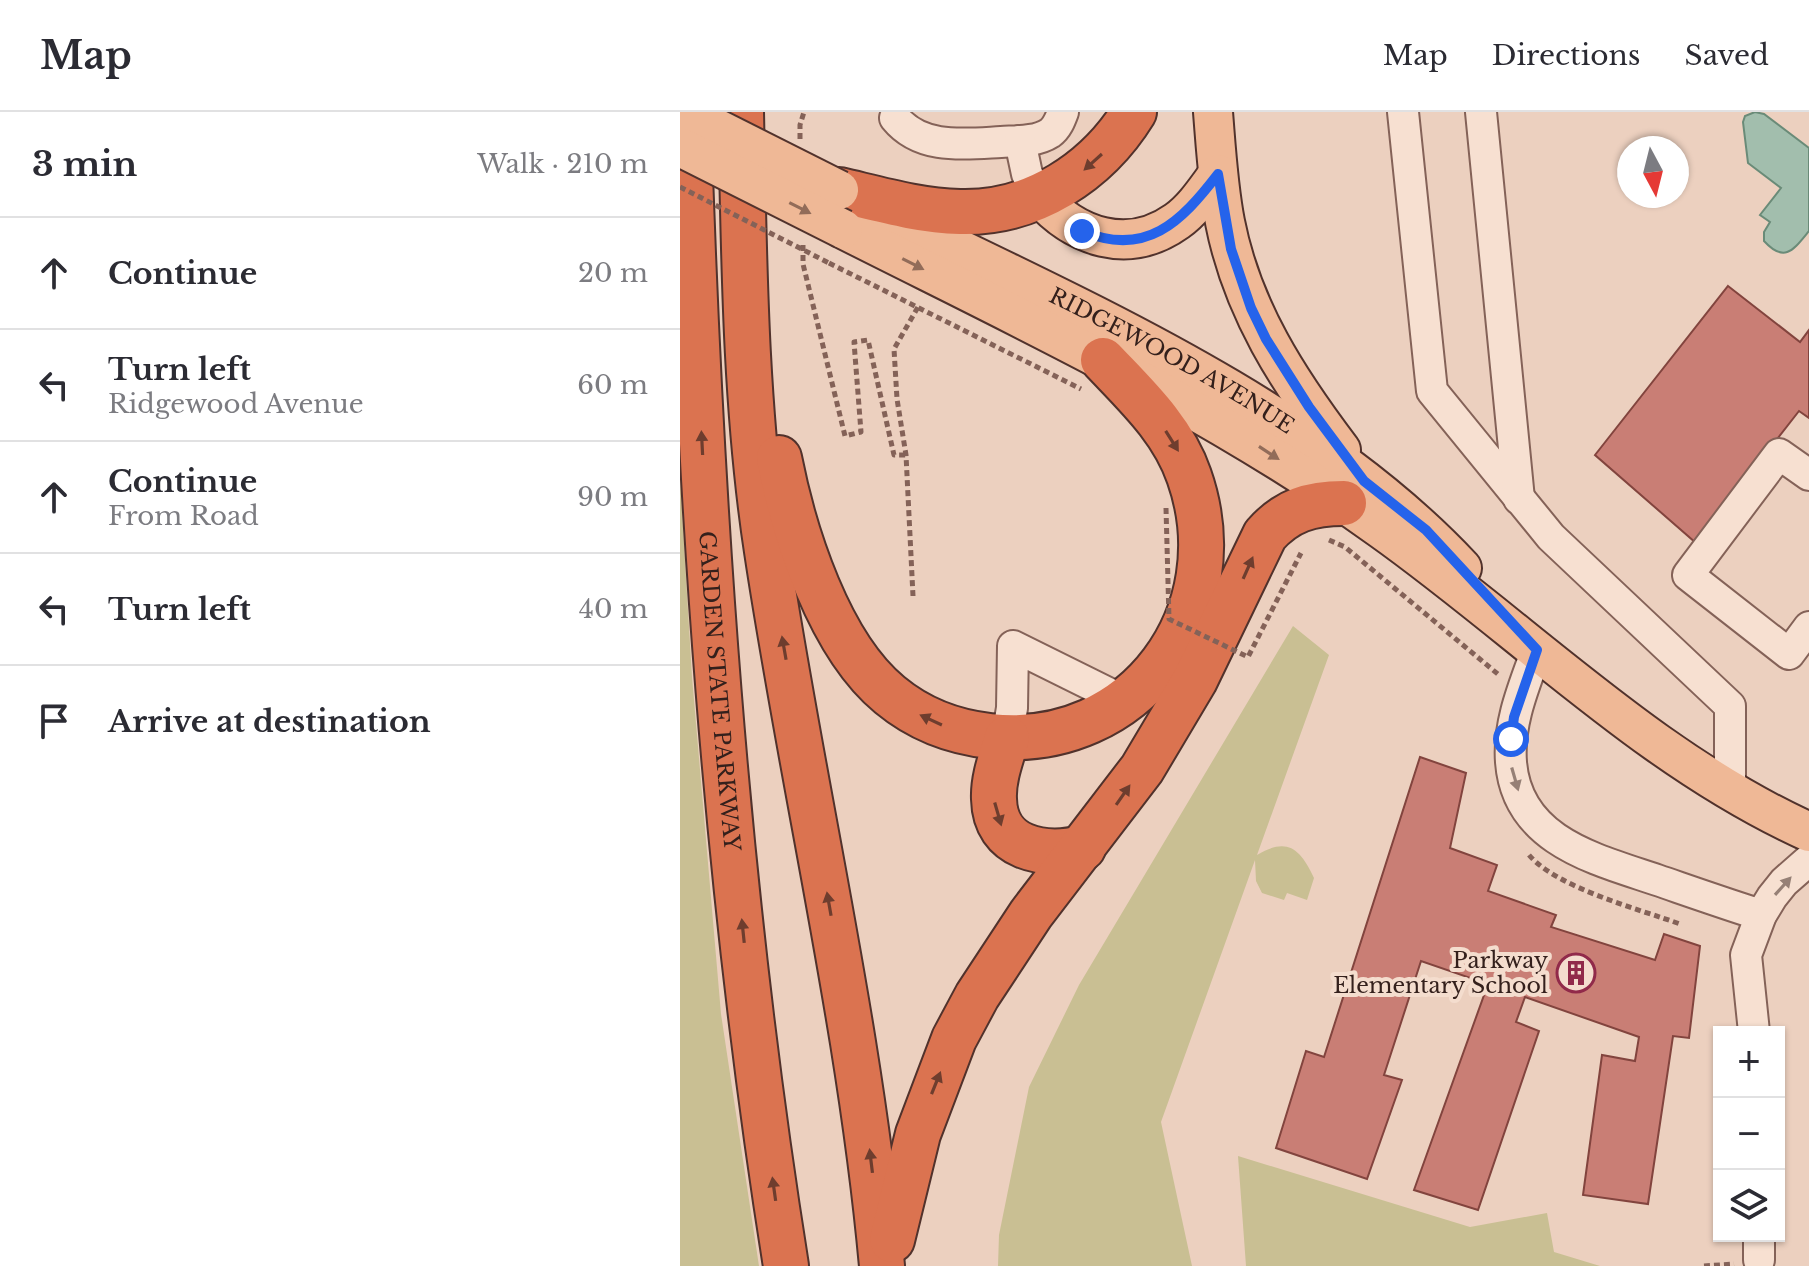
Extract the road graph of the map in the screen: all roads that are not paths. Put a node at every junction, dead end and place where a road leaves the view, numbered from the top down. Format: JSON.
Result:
{"nodes":[{"id":1,"x":686,"y":112,"type":"edge"},
{"id":2,"x":741,"y":112,"type":"edge"},
{"id":3,"x":1063,"y":112,"type":"edge"},
{"id":4,"x":1134,"y":112,"type":"edge"},
{"id":5,"x":1213,"y":112,"type":"edge"},
{"id":6,"x":1403,"y":112,"type":"edge"},
{"id":7,"x":1481,"y":112,"type":"edge"},
{"id":8,"x":895,"y":118,"type":"dead end"},
{"id":9,"x":1020,"y":141,"type":"junction"},
{"id":10,"x":680,"y":147,"type":"edge"},
{"id":11,"x":1218,"y":174,"type":"junction"},
{"id":12,"x":1039,"y":196,"type":"junction"},
{"id":13,"x":837,"y":227,"type":"junction"},
{"id":14,"x":746,"y":286,"type":"junction"},
{"id":15,"x":1096,"y":377,"type":"junction"},
{"id":16,"x":1809,"y":475,"type":"edge"},
{"id":17,"x":1519,"y":499,"type":"junction"},
{"id":18,"x":1342,"y":506,"type":"junction"},
{"id":19,"x":1809,"y":627,"type":"edge"},
{"id":20,"x":1537,"y":650,"type":"junction"},
{"id":21,"x":1124,"y":701,"type":"junction"},
{"id":22,"x":1007,"y":738,"type":"junction"},
{"id":23,"x":1730,"y":792,"type":"junction"},
{"id":24,"x":1809,"y":832,"type":"edge"},
{"id":25,"x":1083,"y":848,"type":"junction"},
{"id":26,"x":1809,"y":860,"type":"edge"},
{"id":27,"x":1761,"y":915,"type":"junction"},
{"id":28,"x":1753,"y":1026,"type":"edge"},
{"id":29,"x":786,"y":1266,"type":"edge"},
{"id":30,"x":882,"y":1266,"type":"edge"},
{"id":31,"x":889,"y":1266,"type":"edge"}],
"edges":[{"from":1,"to":13,"type":"main road","bridge":true},
{"from":29,"to":1,"type":"highway","name":"GARDEN STATE PARKWAY","one_way":true},
{"from":2,"to":14,"type":"highway"},
{"from":3,"to":9,"type":"lane"},
{"from":4,"to":12,"type":"highway","one_way":true},
{"from":5,"to":11,"type":"main road"},
{"from":6,"to":17,"type":"lane"},
{"from":7,"to":17,"type":"lane"},
{"from":8,"to":9,"type":"lane"},
{"from":9,"to":12,"type":"lane"},
{"from":10,"to":13,"type":"main road","one_way":true,"bridge":true},
{"from":11,"to":12,"type":"main road"},
{"from":11,"to":18,"type":"main road"},
{"from":12,"to":13,"type":"highway"},
{"from":13,"to":15,"type":"main road","name":"RIDGEWOOD AVENUE","one_way":true},
{"from":13,"to":18,"type":"main road","name":"RIDGEWOOD AVENUE"},
{"from":22,"to":14,"type":"highway","one_way":true},
{"from":30,"to":14,"type":"highway","one_way":true},
{"from":15,"to":18,"type":"main road","name":"RIDGEWOOD AVENUE","one_way":true},
{"from":15,"to":21,"type":"highway","one_way":true},
{"from":16,"to":19,"type":"lane"},
{"from":17,"to":23,"type":"lane"},
{"from":18,"to":20,"type":"main road","name":"RIDGEWOOD AVENUE"},
{"from":25,"to":18,"type":"highway","one_way":true},
{"from":20,"to":23,"type":"main road","name":"RIDGEWOOD AVENUE"},
{"from":20,"to":27,"type":"lane","one_way":true},
{"from":21,"to":22,"type":"highway"},
{"from":21,"to":22,"type":"lane"},
{"from":22,"to":25,"type":"highway","one_way":true},
{"from":23,"to":24,"type":"main road","name":"RIDGEWOOD AVENUE"},
{"from":31,"to":25,"type":"highway","one_way":true},
{"from":27,"to":26,"type":"lane","one_way":true},
{"from":27,"to":28,"type":"lane"}]}
